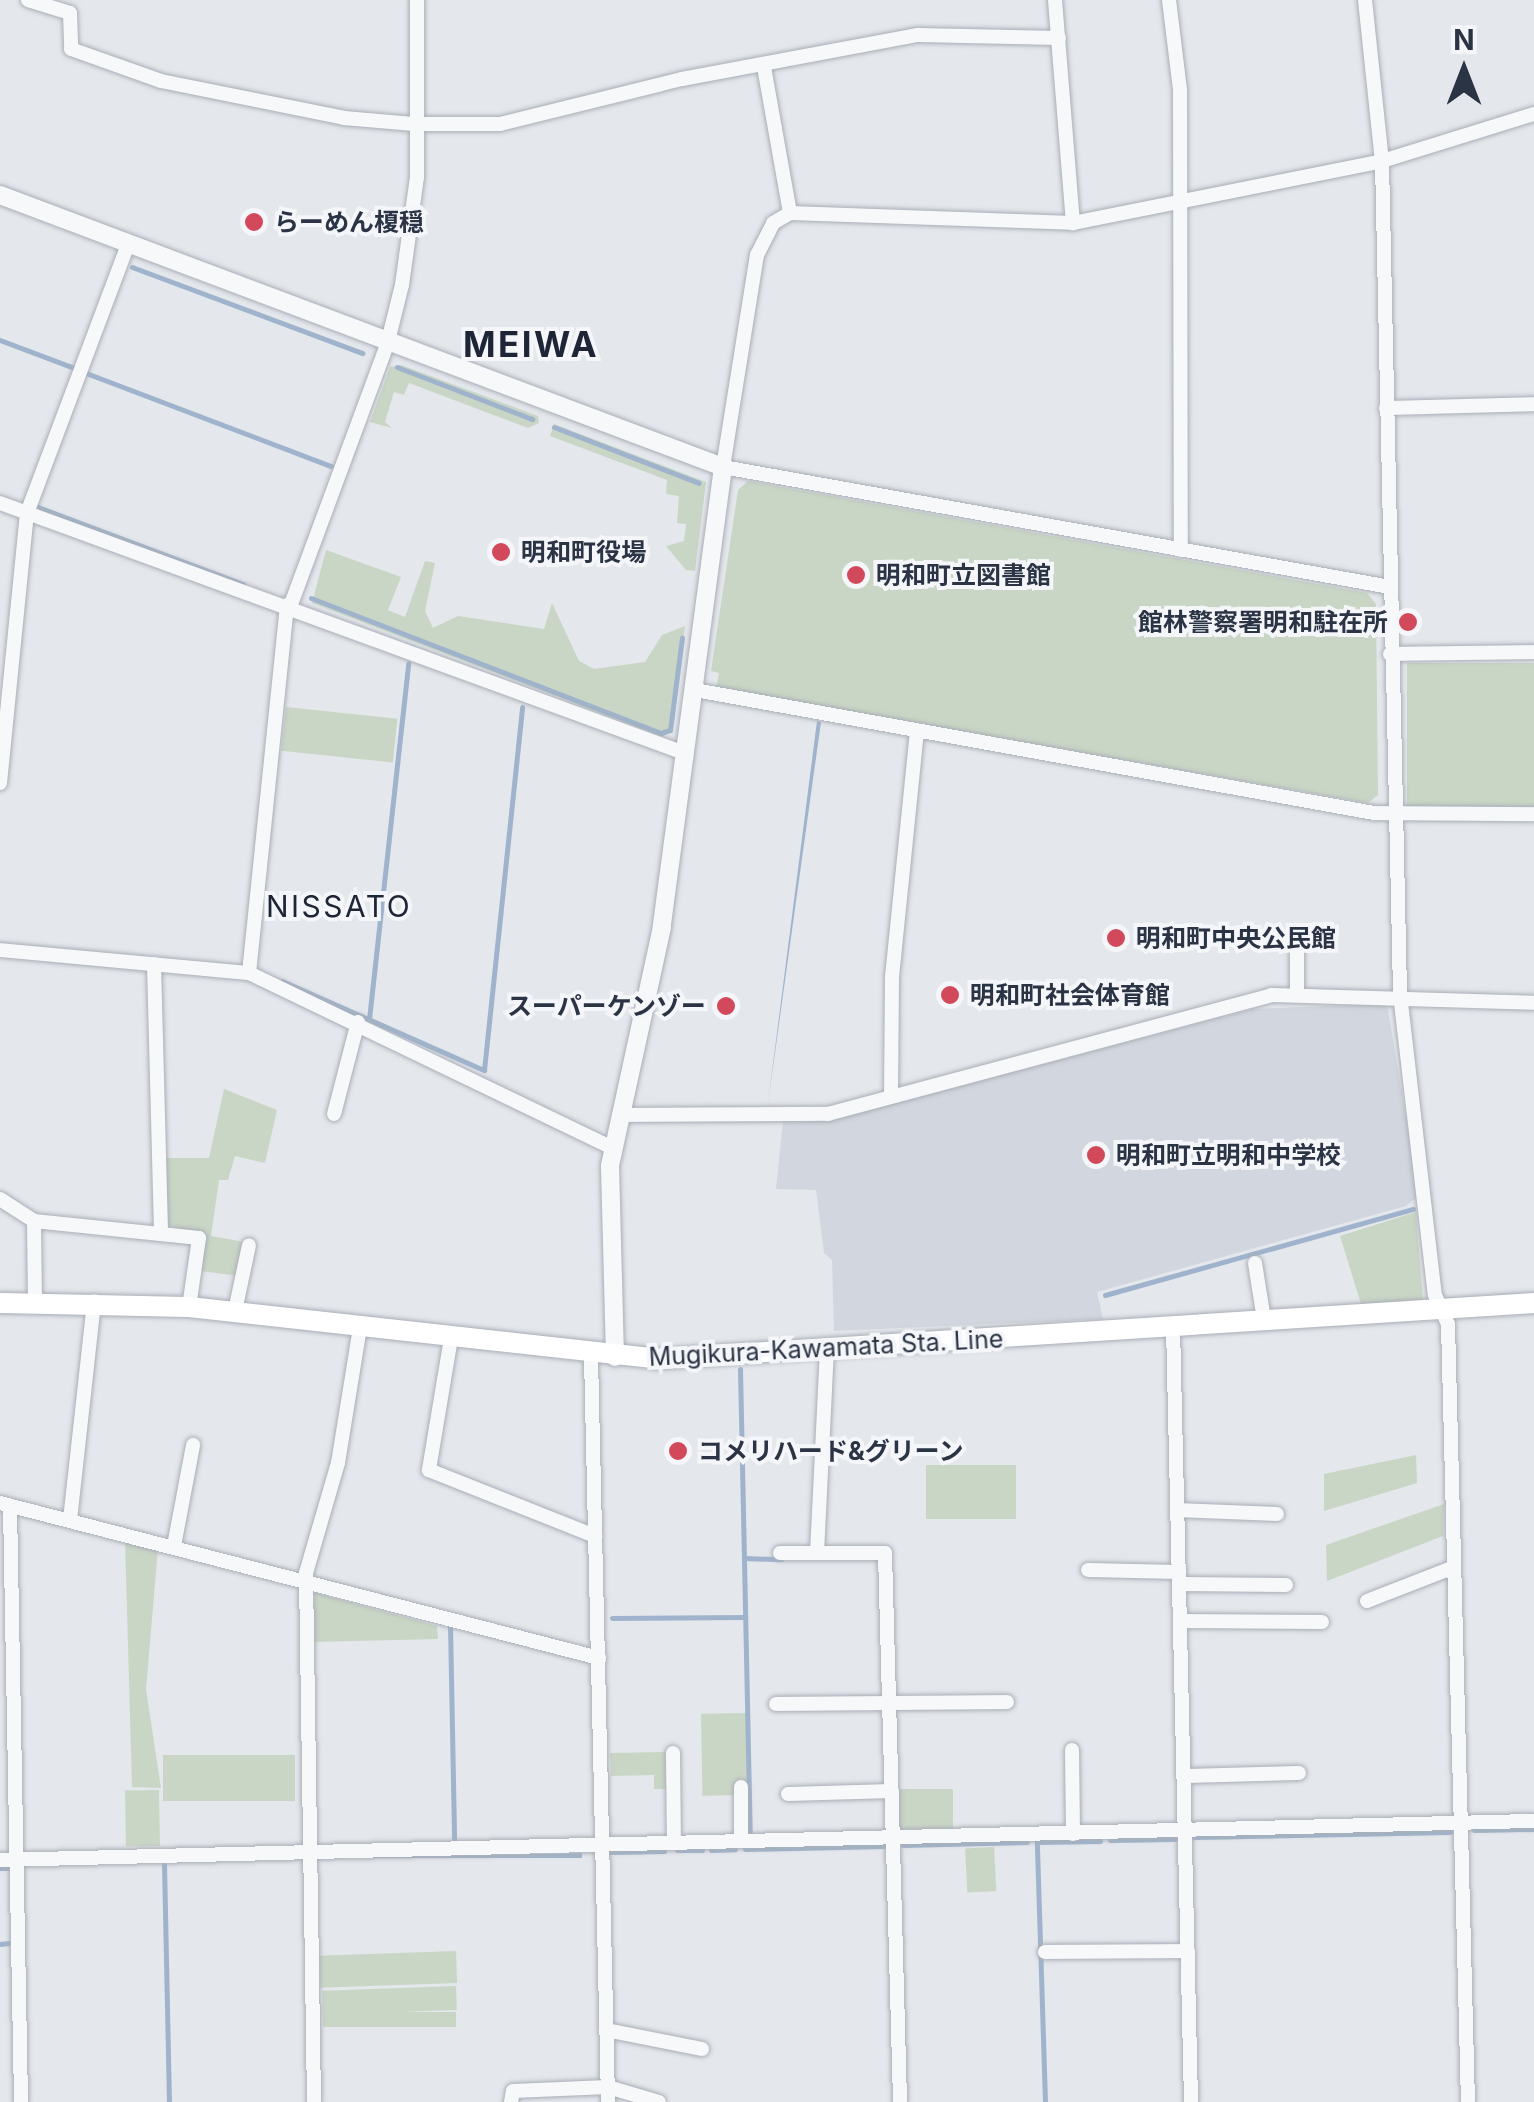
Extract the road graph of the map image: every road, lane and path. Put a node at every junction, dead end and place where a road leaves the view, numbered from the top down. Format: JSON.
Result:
{"nodes":[{"id":1,"x":28,"y":0,"type":"edge"},
{"id":2,"x":417,"y":0,"type":"edge"},
{"id":3,"x":1055,"y":0,"type":"edge"},
{"id":4,"x":1169,"y":0,"type":"edge"},
{"id":5,"x":1365,"y":0,"type":"edge"},
{"id":6,"x":1059,"y":38,"type":"junction"},
{"id":7,"x":764,"y":67,"type":"junction"},
{"id":8,"x":1534,"y":114,"type":"edge"},
{"id":9,"x":414,"y":124,"type":"junction"},
{"id":10,"x":1382,"y":161,"type":"junction"},
{"id":11,"x":0,"y":195,"type":"edge"},
{"id":12,"x":1179,"y":204,"type":"junction"},
{"id":13,"x":790,"y":214,"type":"junction"},
{"id":14,"x":1073,"y":223,"type":"junction"},
{"id":15,"x":128,"y":244,"type":"junction"},
{"id":16,"x":387,"y":344,"type":"junction"},
{"id":17,"x":1534,"y":404,"type":"edge"},
{"id":18,"x":1386,"y":408,"type":"junction"},
{"id":19,"x":723,"y":467,"type":"junction"},
{"id":20,"x":0,"y":503,"type":"edge"},
{"id":21,"x":27,"y":514,"type":"junction"},
{"id":22,"x":1181,"y":550,"type":"junction"},
{"id":23,"x":1390,"y":587,"type":"junction"},
{"id":24,"x":288,"y":606,"type":"junction"},
{"id":25,"x":1534,"y":652,"type":"edge"},
{"id":26,"x":1390,"y":654,"type":"junction"},
{"id":27,"x":695,"y":690,"type":"junction"},
{"id":28,"x":917,"y":732,"type":"junction"},
{"id":29,"x":687,"y":754,"type":"junction"},
{"id":30,"x":0,"y":783,"type":"edge"},
{"id":31,"x":1534,"y":814,"type":"edge"},
{"id":32,"x":1393,"y":815,"type":"junction"},
{"id":33,"x":1298,"y":941,"type":"dead end"},
{"id":34,"x":0,"y":950,"type":"edge"},
{"id":35,"x":154,"y":964,"type":"junction"},
{"id":36,"x":248,"y":973,"type":"junction"},
{"id":37,"x":1297,"y":994,"type":"junction"},
{"id":38,"x":1400,"y":994,"type":"junction"},
{"id":39,"x":1534,"y":1003,"type":"edge"},
{"id":40,"x":358,"y":1022,"type":"junction"},
{"id":41,"x":890,"y":1095,"type":"junction"},
{"id":42,"x":334,"y":1114,"type":"dead end"},
{"id":43,"x":619,"y":1116,"type":"junction"},
{"id":44,"x":612,"y":1148,"type":"junction"},
{"id":45,"x":0,"y":1199,"type":"edge"},
{"id":46,"x":34,"y":1220,"type":"junction"},
{"id":47,"x":161,"y":1232,"type":"junction"},
{"id":48,"x":248,"y":1245,"type":"dead end"},
{"id":49,"x":1255,"y":1263,"type":"dead end"},
{"id":50,"x":94,"y":1301,"type":"junction"},
{"id":51,"x":35,"y":1302,"type":"junction"},
{"id":52,"x":0,"y":1303,"type":"edge"},
{"id":53,"x":1534,"y":1304,"type":"edge"},
{"id":54,"x":189,"y":1306,"type":"junction"},
{"id":55,"x":1441,"y":1310,"type":"junction"},
{"id":56,"x":235,"y":1312,"type":"junction"},
{"id":57,"x":1264,"y":1320,"type":"junction"},
{"id":58,"x":1173,"y":1326,"type":"junction"},
{"id":59,"x":360,"y":1327,"type":"junction"},
{"id":60,"x":450,"y":1338,"type":"junction"},
{"id":61,"x":828,"y":1350,"type":"junction"},
{"id":62,"x":591,"y":1356,"type":"junction"},
{"id":63,"x":615,"y":1357,"type":"junction"},
{"id":64,"x":193,"y":1445,"type":"dead end"},
{"id":65,"x":5,"y":1505,"type":"edge"},
{"id":66,"x":1178,"y":1510,"type":"junction"},
{"id":67,"x":1277,"y":1514,"type":"dead end"},
{"id":68,"x":70,"y":1520,"type":"junction"},
{"id":69,"x":595,"y":1536,"type":"junction"},
{"id":70,"x":174,"y":1546,"type":"junction"},
{"id":71,"x":780,"y":1552,"type":"dead end"},
{"id":72,"x":818,"y":1552,"type":"junction"},
{"id":73,"x":1454,"y":1568,"type":"junction"},
{"id":74,"x":1088,"y":1570,"type":"dead end"},
{"id":75,"x":1179,"y":1578,"type":"junction"},
{"id":76,"x":306,"y":1581,"type":"junction"},
{"id":77,"x":1286,"y":1584,"type":"dead end"},
{"id":78,"x":6,"y":1585,"type":"edge"},
{"id":79,"x":1367,"y":1601,"type":"dead end"},
{"id":80,"x":1180,"y":1621,"type":"junction"},
{"id":81,"x":1322,"y":1622,"type":"dead end"},
{"id":82,"x":598,"y":1658,"type":"junction"},
{"id":83,"x":1008,"y":1702,"type":"dead end"},
{"id":84,"x":890,"y":1703,"type":"junction"},
{"id":85,"x":776,"y":1704,"type":"dead end"},
{"id":86,"x":1072,"y":1750,"type":"dead end"},
{"id":87,"x":672,"y":1752,"type":"dead end"},
{"id":88,"x":1299,"y":1773,"type":"dead end"},
{"id":89,"x":1184,"y":1776,"type":"junction"},
{"id":90,"x":742,"y":1787,"type":"dead end"},
{"id":91,"x":892,"y":1791,"type":"junction"},
{"id":92,"x":788,"y":1794,"type":"dead end"},
{"id":93,"x":1534,"y":1821,"type":"edge"},
{"id":94,"x":1461,"y":1824,"type":"junction"},
{"id":95,"x":1185,"y":1831,"type":"junction"},
{"id":96,"x":1074,"y":1834,"type":"junction"},
{"id":97,"x":894,"y":1838,"type":"junction"},
{"id":98,"x":741,"y":1840,"type":"junction"},
{"id":99,"x":674,"y":1842,"type":"junction"},
{"id":100,"x":601,"y":1844,"type":"junction"},
{"id":101,"x":309,"y":1852,"type":"junction"},
{"id":102,"x":0,"y":1860,"type":"edge"},
{"id":103,"x":17,"y":1860,"type":"junction"},
{"id":104,"x":1188,"y":1951,"type":"junction"},
{"id":105,"x":1045,"y":1952,"type":"dead end"},
{"id":106,"x":606,"y":2030,"type":"junction"},
{"id":107,"x":702,"y":2049,"type":"dead end"},
{"id":108,"x":608,"y":2095,"type":"edge"},
{"id":109,"x":22,"y":2102,"type":"edge"},
{"id":110,"x":314,"y":2102,"type":"edge"},
{"id":111,"x":511,"y":2102,"type":"edge"},
{"id":112,"x":659,"y":2102,"type":"edge"},
{"id":113,"x":900,"y":2102,"type":"edge"},
{"id":114,"x":1191,"y":2102,"type":"edge"},
{"id":115,"x":1468,"y":2102,"type":"edge"}],
"edges":[{"from":1,"to":9,"type":"street"},
{"from":2,"to":9,"type":"street"},
{"from":3,"to":6,"type":"street"},
{"from":4,"to":12,"type":"street"},
{"from":5,"to":10,"type":"street"},
{"from":6,"to":7,"type":"street"},
{"from":6,"to":14,"type":"street"},
{"from":7,"to":9,"type":"street"},
{"from":7,"to":13,"type":"street"},
{"from":8,"to":10,"type":"street"},
{"from":9,"to":16,"type":"street"},
{"from":10,"to":12,"type":"street"},
{"from":10,"to":18,"type":"street"},
{"from":11,"to":15,"type":"street"},
{"from":12,"to":14,"type":"street"},
{"from":12,"to":22,"type":"street"},
{"from":13,"to":14,"type":"street"},
{"from":13,"to":19,"type":"street"},
{"from":15,"to":16,"type":"street"},
{"from":15,"to":21,"type":"street"},
{"from":16,"to":19,"type":"street"},
{"from":16,"to":24,"type":"street"},
{"from":17,"to":18,"type":"street"},
{"from":18,"to":23,"type":"street"},
{"from":19,"to":22,"type":"street"},
{"from":19,"to":27,"type":"street"},
{"from":20,"to":21,"type":"street"},
{"from":21,"to":24,"type":"street"},
{"from":21,"to":30,"type":"street"},
{"from":22,"to":23,"type":"street"},
{"from":23,"to":26,"type":"street"},
{"from":24,"to":29,"type":"street"},
{"from":24,"to":36,"type":"street"},
{"from":25,"to":26,"type":"street"},
{"from":26,"to":32,"type":"street"},
{"from":27,"to":28,"type":"street"},
{"from":27,"to":29,"type":"street"},
{"from":28,"to":32,"type":"street"},
{"from":28,"to":41,"type":"street"},
{"from":29,"to":43,"type":"street"},
{"from":31,"to":32,"type":"street"},
{"from":32,"to":38,"type":"street"},
{"from":33,"to":37,"type":"street"},
{"from":34,"to":35,"type":"street"},
{"from":35,"to":36,"type":"street"},
{"from":35,"to":47,"type":"street"},
{"from":36,"to":40,"type":"street"},
{"from":37,"to":38,"type":"street"},
{"from":37,"to":41,"type":"street"},
{"from":38,"to":39,"type":"street"},
{"from":38,"to":55,"type":"street"},
{"from":40,"to":42,"type":"street"},
{"from":40,"to":44,"type":"street"},
{"from":41,"to":43,"type":"street"},
{"from":43,"to":44,"type":"street"},
{"from":44,"to":63,"type":"street"},
{"from":45,"to":46,"type":"street"},
{"from":46,"to":47,"type":"street"},
{"from":46,"to":51,"type":"street"},
{"from":47,"to":54,"type":"street"},
{"from":48,"to":56,"type":"street"},
{"from":49,"to":57,"type":"street"},
{"from":50,"to":51,"type":"main road","name":"Mugikura-Kawamata Sta. Line"},
{"from":50,"to":54,"type":"main road","name":"Mugikura-Kawamata Sta. Line"},
{"from":50,"to":68,"type":"street"},
{"from":51,"to":52,"type":"main road","name":"Mugikura-Kawamata Sta. Line"},
{"from":53,"to":55,"type":"main road","name":"Mugikura-Kawamata Sta. Line"},
{"from":54,"to":56,"type":"main road","name":"Mugikura-Kawamata Sta. Line"},
{"from":55,"to":57,"type":"main road","name":"Mugikura-Kawamata Sta. Line"},
{"from":55,"to":73,"type":"street"},
{"from":56,"to":59,"type":"main road","name":"Mugikura-Kawamata Sta. Line"},
{"from":57,"to":58,"type":"main road","name":"Mugikura-Kawamata Sta. Line"},
{"from":58,"to":61,"type":"main road","name":"Mugikura-Kawamata Sta. Line"},
{"from":58,"to":66,"type":"street"},
{"from":59,"to":60,"type":"main road","name":"Mugikura-Kawamata Sta. Line"},
{"from":59,"to":76,"type":"street"},
{"from":60,"to":62,"type":"main road","name":"Mugikura-Kawamata Sta. Line"},
{"from":60,"to":69,"type":"street"},
{"from":61,"to":63,"type":"main road","name":"Mugikura-Kawamata Sta. Line"},
{"from":61,"to":72,"type":"street"},
{"from":62,"to":63,"type":"main road","name":"Mugikura-Kawamata Sta. Line"},
{"from":62,"to":69,"type":"street"},
{"from":64,"to":70,"type":"street"},
{"from":65,"to":68,"type":"street"},
{"from":65,"to":78,"type":"street"},
{"from":66,"to":67,"type":"street"},
{"from":66,"to":75,"type":"street"},
{"from":68,"to":70,"type":"street"},
{"from":69,"to":82,"type":"street"},
{"from":70,"to":76,"type":"street"},
{"from":71,"to":72,"type":"street"},
{"from":72,"to":84,"type":"street"},
{"from":73,"to":79,"type":"street"},
{"from":73,"to":94,"type":"street"},
{"from":74,"to":75,"type":"street"},
{"from":75,"to":77,"type":"street"},
{"from":75,"to":80,"type":"street"},
{"from":76,"to":82,"type":"street"},
{"from":76,"to":101,"type":"street"},
{"from":78,"to":103,"type":"street"},
{"from":80,"to":81,"type":"street"},
{"from":80,"to":89,"type":"street"},
{"from":82,"to":100,"type":"street"},
{"from":83,"to":84,"type":"street"},
{"from":84,"to":85,"type":"street"},
{"from":84,"to":91,"type":"street"},
{"from":86,"to":96,"type":"street"},
{"from":87,"to":99,"type":"street"},
{"from":88,"to":89,"type":"street"},
{"from":89,"to":95,"type":"street"},
{"from":90,"to":98,"type":"street"},
{"from":91,"to":92,"type":"street"},
{"from":91,"to":97,"type":"street"},
{"from":93,"to":94,"type":"street"},
{"from":94,"to":95,"type":"street"},
{"from":94,"to":115,"type":"street"},
{"from":95,"to":96,"type":"street"},
{"from":95,"to":104,"type":"street"},
{"from":96,"to":97,"type":"street"},
{"from":97,"to":98,"type":"street"},
{"from":97,"to":113,"type":"street"},
{"from":98,"to":99,"type":"street"},
{"from":99,"to":100,"type":"street"},
{"from":100,"to":101,"type":"street"},
{"from":100,"to":106,"type":"street"},
{"from":101,"to":103,"type":"street"},
{"from":101,"to":110,"type":"street"},
{"from":102,"to":103,"type":"street"},
{"from":103,"to":109,"type":"street"},
{"from":104,"to":105,"type":"street"},
{"from":104,"to":114,"type":"street"},
{"from":106,"to":107,"type":"street"},
{"from":106,"to":108,"type":"street"},
{"from":108,"to":111,"type":"street"},
{"from":108,"to":112,"type":"street"}]}
